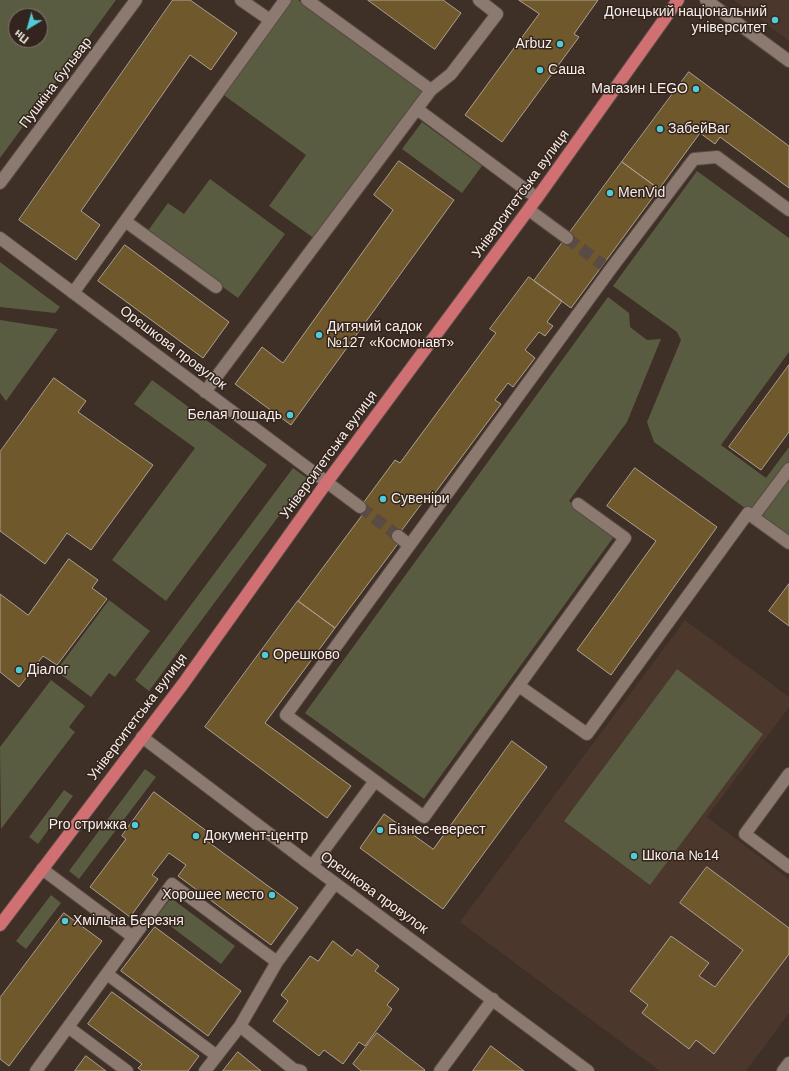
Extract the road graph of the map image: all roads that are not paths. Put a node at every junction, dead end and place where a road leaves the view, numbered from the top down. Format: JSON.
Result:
{"nodes":[{"id":1,"x":136,"y":0,"type":"edge"},
{"id":2,"x":241,"y":0,"type":"edge"},
{"id":3,"x":285,"y":0,"type":"edge"},
{"id":4,"x":307,"y":0,"type":"edge"},
{"id":5,"x":479,"y":0,"type":"edge"},
{"id":6,"x":678,"y":0,"type":"edge"},
{"id":7,"x":706,"y":0,"type":"edge"},
{"id":8,"x":270,"y":20,"type":"junction"},
{"id":9,"x":789,"y":61,"type":"edge"},
{"id":10,"x":431,"y":90,"type":"junction"},
{"id":11,"x":417,"y":109,"type":"junction"},
{"id":12,"x":0,"y":183,"type":"edge"},
{"id":13,"x":537,"y":198,"type":"junction"},
{"id":14,"x":529,"y":210,"type":"junction"},
{"id":15,"x":789,"y":210,"type":"edge"},
{"id":16,"x":125,"y":220,"type":"junction"},
{"id":17,"x":0,"y":238,"type":"edge"},
{"id":18,"x":566,"y":238,"type":"tunnel mouth"},
{"id":19,"x":216,"y":287,"type":"dead end"},
{"id":20,"x":73,"y":293,"type":"junction"},
{"id":21,"x":205,"y":392,"type":"junction"},
{"id":22,"x":789,"y":469,"type":"edge"},
{"id":23,"x":327,"y":482,"type":"junction"},
{"id":24,"x":578,"y":504,"type":"dead end"},
{"id":25,"x":360,"y":507,"type":"tunnel mouth"},
{"id":26,"x":748,"y":513,"type":"dead end"},
{"id":27,"x":398,"y":536,"type":"tunnel mouth"},
{"id":28,"x":789,"y":543,"type":"edge"},
{"id":29,"x":409,"y":545,"type":"junction"},
{"id":30,"x":519,"y":686,"type":"junction"},
{"id":31,"x":142,"y":737,"type":"junction"},
{"id":32,"x":789,"y":774,"type":"edge"},
{"id":33,"x":375,"y":781,"type":"junction"},
{"id":34,"x":312,"y":866,"type":"junction"},
{"id":35,"x":789,"y":867,"type":"edge"},
{"id":36,"x":42,"y":869,"type":"junction"},
{"id":37,"x":335,"y":883,"type":"junction"},
{"id":38,"x":0,"y":925,"type":"edge"},
{"id":39,"x":133,"y":937,"type":"junction"},
{"id":40,"x":277,"y":962,"type":"junction"},
{"id":41,"x":107,"y":974,"type":"junction"},
{"id":42,"x":493,"y":1000,"type":"junction"},
{"id":43,"x":240,"y":1026,"type":"junction"},
{"id":44,"x":68,"y":1027,"type":"junction"},
{"id":45,"x":217,"y":1056,"type":"junction"},
{"id":46,"x":789,"y":1063,"type":"edge"},
{"id":47,"x":36,"y":1071,"type":"edge"},
{"id":48,"x":127,"y":1071,"type":"edge"},
{"id":49,"x":205,"y":1071,"type":"edge"},
{"id":50,"x":301,"y":1071,"type":"edge"},
{"id":51,"x":440,"y":1071,"type":"edge"},
{"id":52,"x":588,"y":1071,"type":"edge"},
{"id":53,"x":783,"y":1071,"type":"edge"}],
"edges":[{"from":1,"to":12,"type":"street","name":"Пушкіна бульвар"},
{"from":2,"to":8,"type":"street"},
{"from":3,"to":8,"type":"street"},
{"from":4,"to":10,"type":"street"},
{"from":5,"to":10,"type":"street"},
{"from":6,"to":13,"type":"main road","name":"Університетська вулиця"},
{"from":7,"to":9,"type":"street"},
{"from":8,"to":16,"type":"street"},
{"from":10,"to":11,"type":"street"},
{"from":11,"to":13,"type":"street"},
{"from":11,"to":21,"type":"street"},
{"from":13,"to":14,"type":"main road","name":"Університетська вулиця"},
{"from":14,"to":18,"type":"street"},
{"from":14,"to":23,"type":"main road","name":"Університетська вулиця"},
{"from":15,"to":29,"type":"street"},
{"from":16,"to":19,"type":"street"},
{"from":16,"to":20,"type":"street"},
{"from":17,"to":20,"type":"street","name":"Орєшкова провулок"},
{"from":20,"to":21,"type":"street","name":"Орєшкова провулок"},
{"from":21,"to":23,"type":"street","name":"Орєшкова провулок"},
{"from":22,"to":28,"type":"street"},
{"from":23,"to":25,"type":"street","name":"Орєшкова провулок"},
{"from":23,"to":31,"type":"main road","name":"Університетська вулиця"},
{"from":24,"to":30,"type":"street"},
{"from":26,"to":30,"type":"street"},
{"from":27,"to":29,"type":"street"},
{"from":29,"to":33,"type":"street"},
{"from":30,"to":33,"type":"street"},
{"from":31,"to":34,"type":"street","name":"Орєшкова провулок"},
{"from":31,"to":36,"type":"main road","name":"Університетська вулиця"},
{"from":32,"to":35,"type":"street"},
{"from":33,"to":34,"type":"street"},
{"from":34,"to":37,"type":"street","name":"Орєшкова провулок"},
{"from":36,"to":38,"type":"main road","name":"Університетська вулиця"},
{"from":36,"to":39,"type":"street"},
{"from":37,"to":40,"type":"street"},
{"from":37,"to":42,"type":"street","name":"Орєшкова провулок"},
{"from":39,"to":40,"type":"street"},
{"from":39,"to":41,"type":"street"},
{"from":40,"to":43,"type":"street"},
{"from":41,"to":44,"type":"street"},
{"from":41,"to":45,"type":"street"},
{"from":42,"to":51,"type":"street"},
{"from":42,"to":52,"type":"street","name":"Орєшкова провулок"},
{"from":43,"to":45,"type":"street"},
{"from":43,"to":50,"type":"street"},
{"from":44,"to":47,"type":"street"},
{"from":44,"to":48,"type":"street"},
{"from":45,"to":49,"type":"street"},
{"from":46,"to":53,"type":"street"}]}
